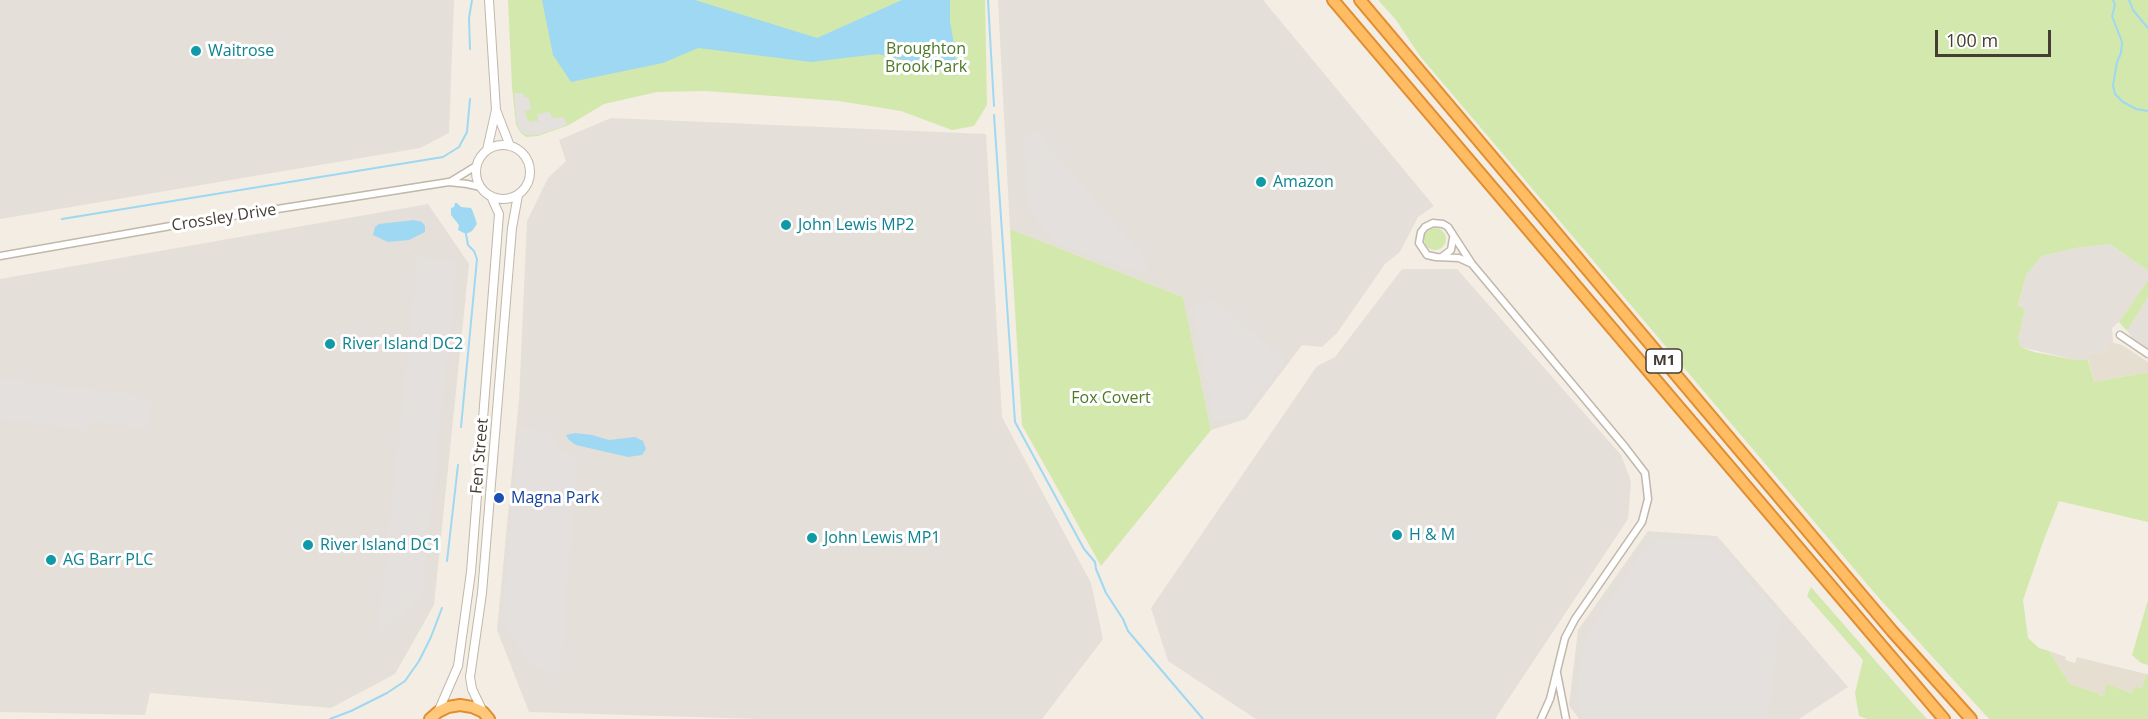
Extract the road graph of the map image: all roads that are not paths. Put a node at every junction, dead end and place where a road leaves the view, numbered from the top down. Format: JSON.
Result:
{"nodes":[{"id":1,"x":489,"y":0,"type":"edge"},
{"id":2,"x":1333,"y":0,"type":"edge"},
{"id":3,"x":1360,"y":0,"type":"edge"},
{"id":4,"x":496,"y":110,"type":"junction"},
{"id":5,"x":510,"y":146,"type":"junction"},
{"id":6,"x":487,"y":150,"type":"junction"},
{"id":7,"x":476,"y":166,"type":"junction"},
{"id":8,"x":449,"y":182,"type":"junction"},
{"id":9,"x":481,"y":188,"type":"junction"},
{"id":10,"x":518,"y":195,"type":"junction"},
{"id":11,"x":491,"y":196,"type":"junction"},
{"id":12,"x":1453,"y":237,"type":"junction"},
{"id":13,"x":0,"y":256,"type":"edge"},
{"id":14,"x":1442,"y":256,"type":"junction"},
{"id":15,"x":1472,"y":264,"type":"junction"},
{"id":16,"x":2120,"y":335,"type":"dead end"},
{"id":17,"x":2148,"y":354,"type":"edge"},
{"id":18,"x":1557,"y":672,"type":"junction"},
{"id":19,"x":434,"y":715,"type":"edge"},
{"id":20,"x":486,"y":716,"type":"edge"},
{"id":21,"x":1541,"y":719,"type":"edge"},
{"id":22,"x":1566,"y":719,"type":"edge"},
{"id":23,"x":1944,"y":719,"type":"edge"},
{"id":24,"x":1971,"y":719,"type":"edge"}],
"edges":[{"from":1,"to":4,"type":"street"},
{"from":2,"to":23,"type":"highway","number":"M1"},
{"from":3,"to":24,"type":"highway","number":"M1"},
{"from":4,"to":5,"type":"street"},
{"from":4,"to":6,"type":"street"},
{"from":5,"to":6,"type":"street"},
{"from":5,"to":10,"type":"street"},
{"from":6,"to":7,"type":"street"},
{"from":7,"to":8,"type":"street"},
{"from":7,"to":9,"type":"street"},
{"from":8,"to":9,"type":"street"},
{"from":8,"to":13,"type":"street","name":"Crossley Drive"},
{"from":9,"to":11,"type":"street"},
{"from":10,"to":11,"type":"street"},
{"from":10,"to":20,"type":"street","name":"Fen Street"},
{"from":11,"to":19,"type":"street","name":"Fen Street"},
{"from":12,"to":14,"type":"street"},
{"from":12,"to":14,"type":"street"},
{"from":12,"to":15,"type":"street"},
{"from":14,"to":15,"type":"street"},
{"from":15,"to":18,"type":"street"},
{"from":16,"to":17,"type":"street"},
{"from":18,"to":21,"type":"street"},
{"from":18,"to":22,"type":"street"},
{"from":19,"to":20,"type":"highway"}]}
